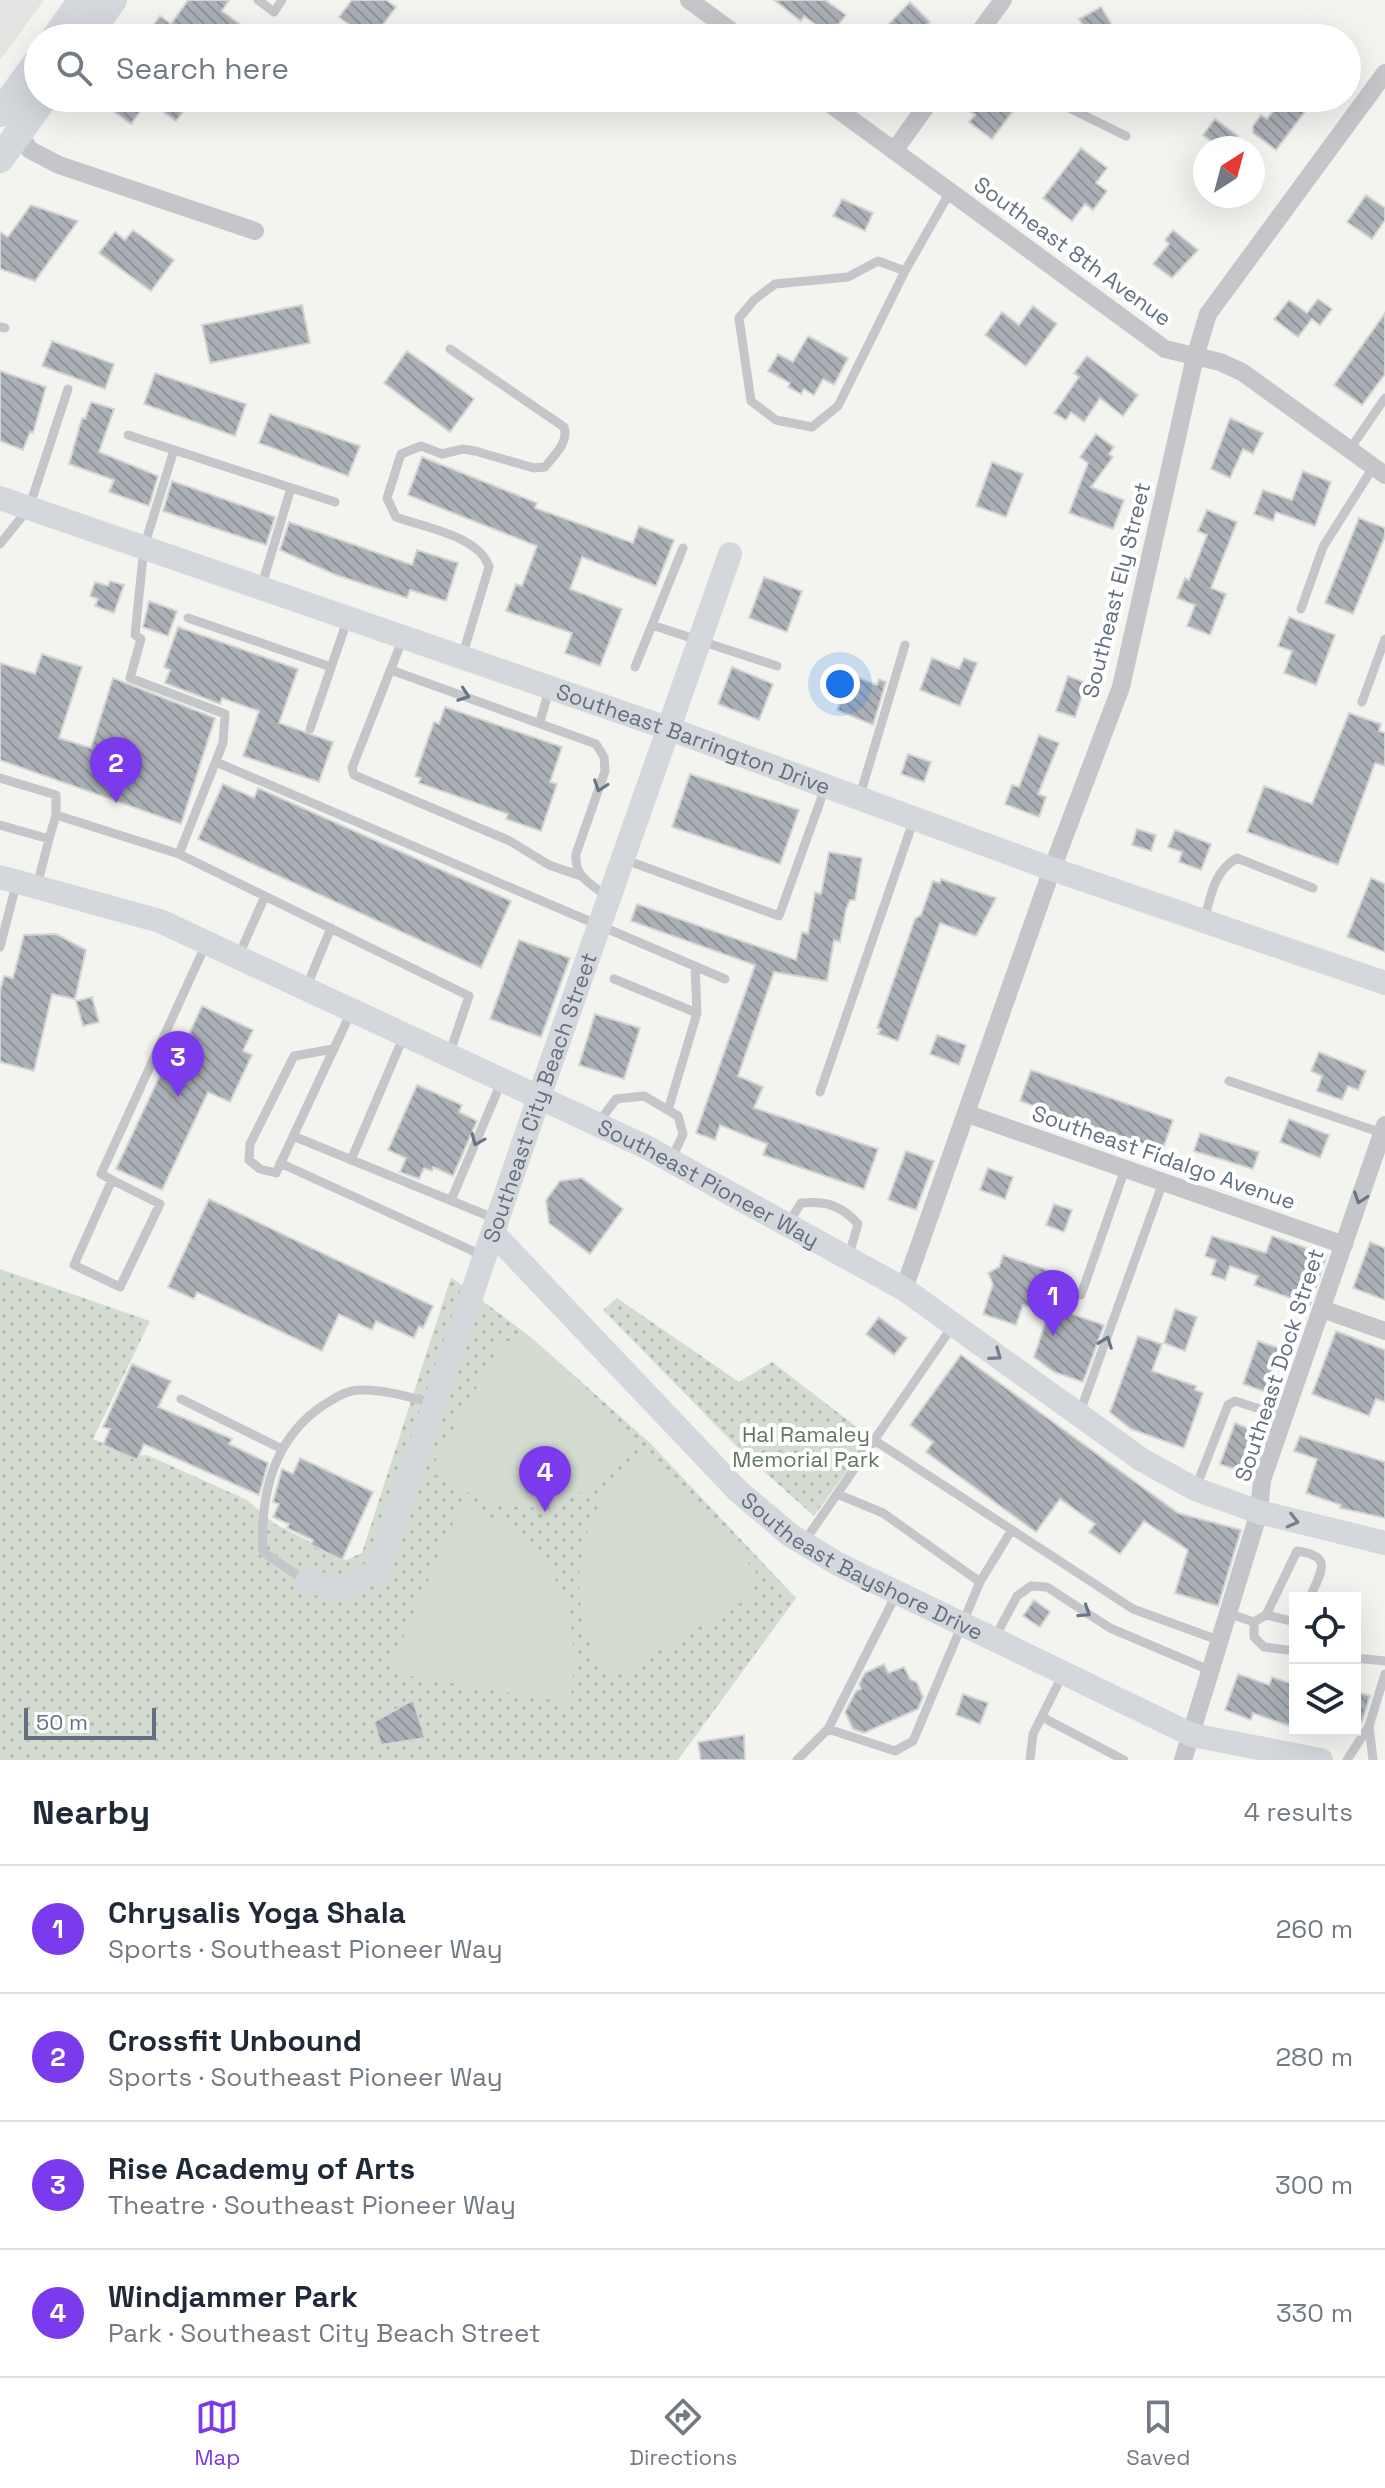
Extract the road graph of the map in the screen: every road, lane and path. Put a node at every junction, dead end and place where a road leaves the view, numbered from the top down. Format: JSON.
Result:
{"nodes":[{"id":1,"x":82,"y":0,"type":"edge"},
{"id":2,"x":113,"y":0,"type":"edge"},
{"id":3,"x":258,"y":0,"type":"edge"},
{"id":4,"x":282,"y":0,"type":"edge"},
{"id":5,"x":689,"y":0,"type":"edge"},
{"id":6,"x":1003,"y":0,"type":"edge"},
{"id":7,"x":65,"y":24,"type":"edge"},
{"id":8,"x":96,"y":24,"type":"edge"},
{"id":9,"x":722,"y":24,"type":"edge"},
{"id":10,"x":985,"y":24,"type":"edge"},
{"id":11,"x":1385,"y":73,"type":"edge"},
{"id":12,"x":24,"y":97,"type":"edge"},
{"id":13,"x":1361,"y":106,"type":"edge"},
{"id":14,"x":25,"y":112,"type":"edge"},
{"id":15,"x":841,"y":112,"type":"edge"},
{"id":16,"x":922,"y":112,"type":"edge"},
{"id":17,"x":1077,"y":112,"type":"edge"},
{"id":18,"x":1356,"y":112,"type":"edge"},
{"id":19,"x":0,"y":113,"type":"edge"},
{"id":20,"x":17,"y":136,"type":"junction"},
{"id":21,"x":1126,"y":136,"type":"dead end"},
{"id":22,"x":894,"y":151,"type":"junction"},
{"id":23,"x":0,"y":159,"type":"edge"},
{"id":24,"x":950,"y":192,"type":"junction"},
{"id":25,"x":255,"y":231,"type":"dead end"},
{"id":26,"x":905,"y":271,"type":"junction"},
{"id":27,"x":450,"y":349,"type":"dead end"},
{"id":28,"x":1195,"y":357,"type":"junction"},
{"id":29,"x":68,"y":389,"type":"dead end"},
{"id":30,"x":1385,"y":398,"type":"edge"},
{"id":31,"x":128,"y":435,"type":"dead end"},
{"id":32,"x":1350,"y":449,"type":"junction"},
{"id":33,"x":174,"y":450,"type":"junction"},
{"id":34,"x":1379,"y":470,"type":"edge"},
{"id":35,"x":291,"y":488,"type":"junction"},
{"id":36,"x":0,"y":498,"type":"edge"},
{"id":37,"x":335,"y":502,"type":"dead end"},
{"id":38,"x":29,"y":508,"type":"junction"},
{"id":39,"x":0,"y":544,"type":"edge"},
{"id":40,"x":144,"y":547,"type":"junction"},
{"id":41,"x":683,"y":548,"type":"dead end"},
{"id":42,"x":730,"y":554,"type":"dead end"},
{"id":43,"x":261,"y":588,"type":"junction"},
{"id":44,"x":1301,"y":609,"type":"dead end"},
{"id":45,"x":188,"y":618,"type":"dead end"},
{"id":46,"x":348,"y":618,"type":"junction"},
{"id":47,"x":652,"y":625,"type":"junction"},
{"id":48,"x":403,"y":637,"type":"junction"},
{"id":49,"x":1385,"y":639,"type":"edge"},
{"id":50,"x":700,"y":641,"type":"junction"},
{"id":51,"x":905,"y":645,"type":"dead end"},
{"id":52,"x":462,"y":657,"type":"junction"},
{"id":53,"x":777,"y":666,"type":"dead end"},
{"id":54,"x":331,"y":667,"type":"junction"},
{"id":55,"x":635,"y":667,"type":"dead end"},
{"id":56,"x":391,"y":670,"type":"junction"},
{"id":57,"x":550,"y":688,"type":"junction"},
{"id":58,"x":1362,"y":702,"type":"dead end"},
{"id":59,"x":540,"y":722,"type":"junction"},
{"id":60,"x":310,"y":729,"type":"dead end"},
{"id":61,"x":670,"y":729,"type":"junction"},
{"id":62,"x":216,"y":762,"type":"junction"},
{"id":63,"x":0,"y":778,"type":"edge"},
{"id":64,"x":825,"y":786,"type":"junction"},
{"id":65,"x":859,"y":798,"type":"junction"},
{"id":66,"x":56,"y":815,"type":"junction"},
{"id":67,"x":914,"y":818,"type":"junction"},
{"id":68,"x":0,"y":825,"type":"edge"},
{"id":69,"x":49,"y":839,"type":"junction"},
{"id":70,"x":179,"y":854,"type":"junction"},
{"id":71,"x":623,"y":859,"type":"junction"},
{"id":72,"x":1052,"y":869,"type":"junction"},
{"id":73,"x":581,"y":876,"type":"junction"},
{"id":74,"x":18,"y":882,"type":"edge"},
{"id":75,"x":1313,"y":888,"type":"dead end"},
{"id":76,"x":265,"y":896,"type":"junction"},
{"id":77,"x":610,"y":897,"type":"junction"},
{"id":78,"x":1204,"y":921,"type":"junction"},
{"id":79,"x":599,"y":926,"type":"junction"},
{"id":80,"x":331,"y":928,"type":"junction"},
{"id":81,"x":207,"y":942,"type":"junction"},
{"id":82,"x":0,"y":947,"type":"edge"},
{"id":83,"x":238,"y":957,"type":"junction"},
{"id":84,"x":695,"y":966,"type":"junction"},
{"id":85,"x":614,"y":979,"type":"dead end"},
{"id":86,"x":725,"y":979,"type":"dead end"},
{"id":87,"x":1385,"y":983,"type":"edge"},
{"id":88,"x":306,"y":989,"type":"junction"},
{"id":89,"x":352,"y":1010,"type":"junction"},
{"id":90,"x":697,"y":1013,"type":"junction"},
{"id":91,"x":404,"y":1034,"type":"junction"},
{"id":92,"x":333,"y":1049,"type":"junction"},
{"id":93,"x":449,"y":1055,"type":"junction"},
{"id":94,"x":503,"y":1080,"type":"junction"},
{"id":95,"x":1229,"y":1081,"type":"dead end"},
{"id":96,"x":820,"y":1092,"type":"dead end"},
{"id":97,"x":539,"y":1097,"type":"junction"},
{"id":98,"x":668,"y":1110,"type":"junction"},
{"id":99,"x":968,"y":1114,"type":"junction"},
{"id":100,"x":597,"y":1125,"type":"junction"},
{"id":101,"x":1384,"y":1129,"type":"edge"},
{"id":102,"x":293,"y":1136,"type":"junction"},
{"id":103,"x":351,"y":1160,"type":"junction"},
{"id":104,"x":670,"y":1160,"type":"junction"},
{"id":105,"x":280,"y":1163,"type":"junction"},
{"id":106,"x":1125,"y":1169,"type":"junction"},
{"id":107,"x":112,"y":1180,"type":"junction"},
{"id":108,"x":1163,"y":1182,"type":"junction"},
{"id":109,"x":451,"y":1200,"type":"junction"},
{"id":110,"x":787,"y":1225,"type":"junction"},
{"id":111,"x":491,"y":1236,"type":"junction"},
{"id":112,"x":1344,"y":1245,"type":"junction"},
{"id":113,"x":848,"y":1258,"type":"junction"},
{"id":114,"x":904,"y":1289,"type":"junction"},
{"id":115,"x":1081,"y":1295,"type":"dead end"},
{"id":116,"x":1322,"y":1309,"type":"junction"},
{"id":117,"x":954,"y":1324,"type":"junction"},
{"id":118,"x":1385,"y":1331,"type":"edge"},
{"id":119,"x":181,"y":1399,"type":"dead end"},
{"id":120,"x":434,"y":1403,"type":"junction"},
{"id":121,"x":1079,"y":1415,"type":"junction"},
{"id":122,"x":1284,"y":1417,"type":"junction"},
{"id":123,"x":874,"y":1440,"type":"junction"},
{"id":124,"x":280,"y":1448,"type":"junction"},
{"id":125,"x":1195,"y":1489,"type":"junction"},
{"id":126,"x":837,"y":1494,"type":"junction"},
{"id":127,"x":1259,"y":1512,"type":"junction"},
{"id":128,"x":1011,"y":1531,"type":"junction"},
{"id":129,"x":803,"y":1543,"type":"junction"},
{"id":130,"x":1385,"y":1543,"type":"edge"},
{"id":131,"x":307,"y":1581,"type":"joint"},
{"id":132,"x":980,"y":1582,"type":"junction"},
{"id":133,"x":1312,"y":1592,"type":"edge"},
{"id":134,"x":897,"y":1593,"type":"junction"},
{"id":135,"x":1227,"y":1613,"type":"junction"},
{"id":136,"x":1266,"y":1615,"type":"junction"},
{"id":137,"x":1289,"y":1621,"type":"edge"},
{"id":138,"x":1254,"y":1622,"type":"junction"},
{"id":139,"x":962,"y":1625,"type":"junction"},
{"id":140,"x":1218,"y":1640,"type":"junction"},
{"id":141,"x":993,"y":1641,"type":"junction"},
{"id":142,"x":1289,"y":1650,"type":"edge"},
{"id":143,"x":1361,"y":1659,"type":"edge"},
{"id":144,"x":1385,"y":1661,"type":"edge"},
{"id":145,"x":1209,"y":1670,"type":"junction"},
{"id":146,"x":1063,"y":1674,"type":"junction"},
{"id":147,"x":1385,"y":1674,"type":"edge"},
{"id":148,"x":1042,"y":1717,"type":"junction"},
{"id":149,"x":1369,"y":1726,"type":"junction"},
{"id":150,"x":828,"y":1729,"type":"junction"},
{"id":151,"x":1192,"y":1735,"type":"junction"},
{"id":152,"x":797,"y":1760,"type":"edge"},
{"id":153,"x":1030,"y":1760,"type":"edge"},
{"id":154,"x":1124,"y":1760,"type":"edge"},
{"id":155,"x":1183,"y":1760,"type":"edge"},
{"id":156,"x":1321,"y":1760,"type":"edge"},
{"id":157,"x":1347,"y":1760,"type":"edge"},
{"id":158,"x":1373,"y":1760,"type":"edge"}],
"edges":[{"from":1,"to":7,"type":"main road"},
{"from":2,"to":8,"type":"main road"},
{"from":3,"to":4,"type":"lane"},
{"from":5,"to":9,"type":"street"},
{"from":6,"to":10,"type":"street"},
{"from":11,"to":13,"type":"street","name":"Southeast Ely Street"},
{"from":12,"to":19,"type":"main road"},
{"from":14,"to":20,"type":"main road"},
{"from":15,"to":22,"type":"street","name":"Southeast 8th Avenue"},
{"from":16,"to":22,"type":"street"},
{"from":17,"to":21,"type":"lane"},
{"from":18,"to":28,"type":"street","name":"Southeast Ely Street"},
{"from":20,"to":23,"type":"main road"},
{"from":20,"to":25,"type":"street"},
{"from":22,"to":24,"type":"street","name":"Southeast 8th Avenue"},
{"from":24,"to":26,"type":"lane"},
{"from":24,"to":28,"type":"street","name":"Southeast 8th Avenue"},
{"from":26,"to":26,"type":"lane"},
{"from":27,"to":52,"type":"lane"},
{"from":28,"to":32,"type":"street","name":"Southeast 8th Avenue"},
{"from":28,"to":72,"type":"street","name":"Southeast Ely Street"},
{"from":29,"to":38,"type":"lane"},
{"from":30,"to":32,"type":"lane"},
{"from":31,"to":33,"type":"lane"},
{"from":32,"to":34,"type":"street","name":"Southeast 8th Avenue"},
{"from":33,"to":35,"type":"lane"},
{"from":33,"to":40,"type":"lane"},
{"from":34,"to":44,"type":"lane"},
{"from":35,"to":37,"type":"lane"},
{"from":35,"to":43,"type":"lane"},
{"from":36,"to":38,"type":"street","name":"Southeast Barrington Drive"},
{"from":38,"to":39,"type":"lane"},
{"from":38,"to":40,"type":"street","name":"Southeast Barrington Drive"},
{"from":40,"to":43,"type":"street","name":"Southeast Barrington Drive"},
{"from":40,"to":62,"type":"lane"},
{"from":41,"to":47,"type":"lane"},
{"from":42,"to":50,"type":"street","name":"Southeast City Beach Street"},
{"from":43,"to":46,"type":"street","name":"Southeast Barrington Drive"},
{"from":45,"to":54,"type":"lane"},
{"from":46,"to":48,"type":"street","name":"Southeast Barrington Drive"},
{"from":46,"to":54,"type":"lane"},
{"from":47,"to":50,"type":"lane"},
{"from":47,"to":55,"type":"lane"},
{"from":48,"to":52,"type":"street","name":"Southeast Barrington Drive"},
{"from":48,"to":56,"type":"lane"},
{"from":49,"to":58,"type":"lane"},
{"from":50,"to":53,"type":"lane"},
{"from":50,"to":61,"type":"street","name":"Southeast City Beach Street"},
{"from":51,"to":65,"type":"lane"},
{"from":52,"to":57,"type":"street","name":"Southeast Barrington Drive"},
{"from":54,"to":60,"type":"lane"},
{"from":56,"to":59,"type":"lane","one_way":true},
{"from":56,"to":73,"type":"lane"},
{"from":57,"to":59,"type":"lane"},
{"from":57,"to":61,"type":"street","name":"Southeast Barrington Drive"},
{"from":59,"to":73,"type":"lane","one_way":true},
{"from":61,"to":64,"type":"street","name":"Southeast Barrington Drive"},
{"from":61,"to":71,"type":"street","name":"Southeast City Beach Street"},
{"from":62,"to":70,"type":"lane"},
{"from":62,"to":79,"type":"lane"},
{"from":63,"to":66,"type":"lane"},
{"from":64,"to":65,"type":"street","name":"Southeast Barrington Drive"},
{"from":64,"to":71,"type":"lane"},
{"from":65,"to":67,"type":"street","name":"Southeast Barrington Drive"},
{"from":66,"to":69,"type":"lane"},
{"from":66,"to":70,"type":"lane"},
{"from":67,"to":72,"type":"street","name":"Southeast Barrington Drive"},
{"from":67,"to":96,"type":"lane"},
{"from":68,"to":69,"type":"lane"},
{"from":69,"to":74,"type":"lane"},
{"from":70,"to":76,"type":"lane"},
{"from":71,"to":77,"type":"street","name":"Southeast City Beach Street"},
{"from":72,"to":78,"type":"street","name":"Southeast Barrington Drive"},
{"from":72,"to":99,"type":"street","name":"Southeast Ely Street"},
{"from":73,"to":77,"type":"lane"},
{"from":74,"to":81,"type":"street","name":"Southeast Pioneer Way"},
{"from":74,"to":82,"type":"lane"},
{"from":75,"to":78,"type":"lane"},
{"from":76,"to":80,"type":"lane"},
{"from":76,"to":83,"type":"lane"},
{"from":77,"to":79,"type":"street","name":"Southeast City Beach Street"},
{"from":78,"to":87,"type":"street","name":"Southeast Barrington Drive"},
{"from":79,"to":84,"type":"lane"},
{"from":79,"to":97,"type":"street","name":"Southeast City Beach Street"},
{"from":80,"to":88,"type":"lane"},
{"from":80,"to":93,"type":"lane"},
{"from":81,"to":83,"type":"street","name":"Southeast Pioneer Way"},
{"from":81,"to":107,"type":"lane"},
{"from":83,"to":88,"type":"street","name":"Southeast Pioneer Way"},
{"from":84,"to":86,"type":"lane"},
{"from":84,"to":90,"type":"lane"},
{"from":85,"to":90,"type":"lane"},
{"from":88,"to":89,"type":"street","name":"Southeast Pioneer Way"},
{"from":89,"to":91,"type":"street","name":"Southeast Pioneer Way"},
{"from":89,"to":92,"type":"lane"},
{"from":90,"to":98,"type":"lane"},
{"from":91,"to":93,"type":"street","name":"Southeast Pioneer Way"},
{"from":91,"to":103,"type":"lane"},
{"from":92,"to":102,"type":"lane"},
{"from":92,"to":105,"type":"lane"},
{"from":93,"to":94,"type":"street","name":"Southeast Pioneer Way"},
{"from":94,"to":97,"type":"street","name":"Southeast Pioneer Way"},
{"from":94,"to":109,"type":"lane","one_way":true},
{"from":95,"to":101,"type":"lane"},
{"from":97,"to":100,"type":"street","name":"Southeast Pioneer Way"},
{"from":97,"to":111,"type":"street","name":"Southeast City Beach Street"},
{"from":98,"to":100,"type":"lane"},
{"from":98,"to":104,"type":"lane"},
{"from":99,"to":106,"type":"street","name":"Southeast Fidalgo Avenue"},
{"from":99,"to":114,"type":"street","name":"Southeast Ely Street"},
{"from":100,"to":104,"type":"street","name":"Southeast Pioneer Way"},
{"from":101,"to":112,"type":"street","name":"Southeast Dock Street","one_way":true},
{"from":102,"to":103,"type":"lane"},
{"from":102,"to":105,"type":"lane"},
{"from":103,"to":109,"type":"lane"},
{"from":104,"to":110,"type":"street","name":"Southeast Pioneer Way"},
{"from":105,"to":111,"type":"lane"},
{"from":106,"to":108,"type":"street","name":"Southeast Fidalgo Avenue"},
{"from":106,"to":115,"type":"lane"},
{"from":107,"to":107,"type":"lane"},
{"from":108,"to":112,"type":"street","name":"Southeast Fidalgo Avenue"},
{"from":121,"to":108,"type":"lane","one_way":true},
{"from":109,"to":111,"type":"lane"},
{"from":110,"to":113,"type":"street","name":"Southeast Pioneer Way"},
{"from":110,"to":113,"type":"lane"},
{"from":111,"to":120,"type":"street","name":"Southeast City Beach Street"},
{"from":111,"to":129,"type":"street","name":"Southeast Bayshore Drive"},
{"from":112,"to":116,"type":"street","name":"Southeast Dock Street"},
{"from":113,"to":114,"type":"street","name":"Southeast Pioneer Way"},
{"from":114,"to":117,"type":"street","name":"Southeast Pioneer Way"},
{"from":116,"to":118,"type":"street"},
{"from":116,"to":122,"type":"street","name":"Southeast Dock Street"},
{"from":117,"to":121,"type":"street","name":"Southeast Pioneer Way","one_way":true},
{"from":117,"to":123,"type":"lane"},
{"from":119,"to":124,"type":"lane"},
{"from":120,"to":124,"type":"lane"},
{"from":120,"to":131,"type":"street","name":"Southeast City Beach Street"},
{"from":121,"to":125,"type":"street","name":"Southeast Pioneer Way"},
{"from":122,"to":125,"type":"lane"},
{"from":122,"to":127,"type":"street","name":"Southeast Dock Street"},
{"from":123,"to":126,"type":"lane"},
{"from":123,"to":128,"type":"lane"},
{"from":124,"to":131,"type":"lane"},
{"from":125,"to":127,"type":"street","name":"Southeast Pioneer Way"},
{"from":126,"to":129,"type":"lane"},
{"from":126,"to":132,"type":"lane"},
{"from":127,"to":130,"type":"street","name":"Southeast Pioneer Way","one_way":true},
{"from":127,"to":135,"type":"street","name":"Southeast Dock Street"},
{"from":128,"to":132,"type":"lane"},
{"from":128,"to":140,"type":"lane"},
{"from":129,"to":134,"type":"street","name":"Southeast Bayshore Drive"},
{"from":132,"to":139,"type":"lane"},
{"from":133,"to":136,"type":"lane"},
{"from":134,"to":139,"type":"street","name":"Southeast Bayshore Drive"},
{"from":134,"to":150,"type":"lane"},
{"from":135,"to":138,"type":"lane"},
{"from":135,"to":140,"type":"street","name":"Southeast Dock Street"},
{"from":136,"to":137,"type":"lane"},
{"from":136,"to":138,"type":"lane"},
{"from":138,"to":142,"type":"lane"},
{"from":139,"to":141,"type":"street","name":"Southeast Bayshore Drive"},
{"from":139,"to":150,"type":"lane"},
{"from":140,"to":145,"type":"street","name":"Southeast Dock Street"},
{"from":141,"to":145,"type":"lane","one_way":true},
{"from":141,"to":146,"type":"street","name":"Southeast Bayshore Drive"},
{"from":143,"to":144,"type":"lane"},
{"from":145,"to":151,"type":"street","name":"Southeast Dock Street"},
{"from":146,"to":148,"type":"lane"},
{"from":146,"to":151,"type":"street","name":"Southeast Bayshore Drive"},
{"from":147,"to":149,"type":"lane"},
{"from":148,"to":153,"type":"lane"},
{"from":148,"to":154,"type":"lane"},
{"from":149,"to":157,"type":"lane"},
{"from":149,"to":158,"type":"lane"},
{"from":150,"to":152,"type":"lane"},
{"from":151,"to":155,"type":"street","name":"Southeast Dock Street"},
{"from":151,"to":156,"type":"street","name":"Southeast Bayshore Drive"}]}
